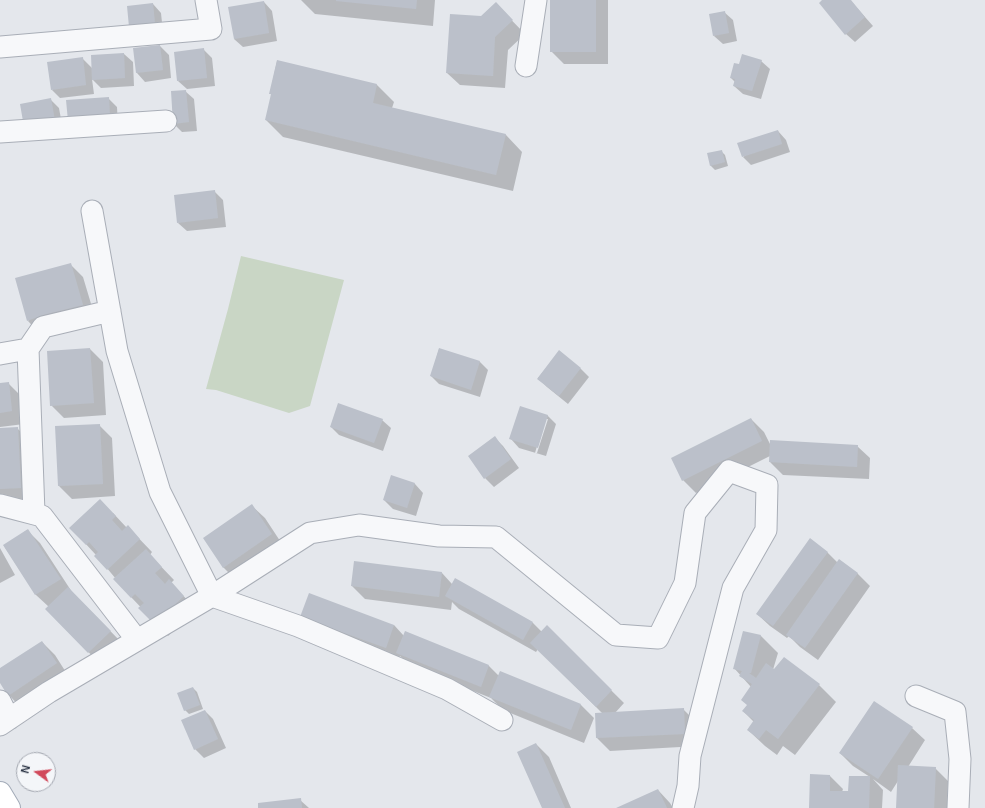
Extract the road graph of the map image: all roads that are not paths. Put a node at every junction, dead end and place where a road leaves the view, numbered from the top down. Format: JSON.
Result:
{"nodes":[{"id":1,"x":206,"y":0,"type":"edge"},
{"id":2,"x":536,"y":0,"type":"edge"},
{"id":3,"x":0,"y":47,"type":"edge"},
{"id":4,"x":526,"y":66,"type":"dead end"},
{"id":5,"x":166,"y":121,"type":"dead end"},
{"id":6,"x":0,"y":132,"type":"edge"},
{"id":7,"x":92,"y":211,"type":"dead end"},
{"id":8,"x":110,"y":311,"type":"junction"},
{"id":9,"x":28,"y":349,"type":"junction"},
{"id":10,"x":0,"y":354,"type":"edge"},
{"id":11,"x":0,"y":505,"type":"edge"},
{"id":12,"x":34,"y":513,"type":"junction"},
{"id":13,"x":212,"y":596,"type":"junction"},
{"id":14,"x":137,"y":640,"type":"junction"},
{"id":15,"x":916,"y":696,"type":"dead end"},
{"id":16,"x":3,"y":715,"type":"edge"},
{"id":17,"x":502,"y":720,"type":"dead end"},
{"id":18,"x":0,"y":793,"type":"edge"},
{"id":19,"x":9,"y":808,"type":"edge"},
{"id":20,"x":683,"y":808,"type":"edge"},
{"id":21,"x":958,"y":808,"type":"edge"}],
"edges":[{"from":1,"to":3,"type":"street"},
{"from":2,"to":4,"type":"street"},
{"from":5,"to":6,"type":"street"},
{"from":7,"to":8,"type":"street"},
{"from":8,"to":9,"type":"street"},
{"from":8,"to":13,"type":"street"},
{"from":9,"to":10,"type":"street"},
{"from":9,"to":12,"type":"street"},
{"from":11,"to":12,"type":"street"},
{"from":12,"to":14,"type":"street"},
{"from":13,"to":14,"type":"street"},
{"from":13,"to":17,"type":"street"},
{"from":13,"to":20,"type":"street"},
{"from":14,"to":16,"type":"street"},
{"from":15,"to":21,"type":"street"},
{"from":18,"to":19,"type":"main road"}]}
